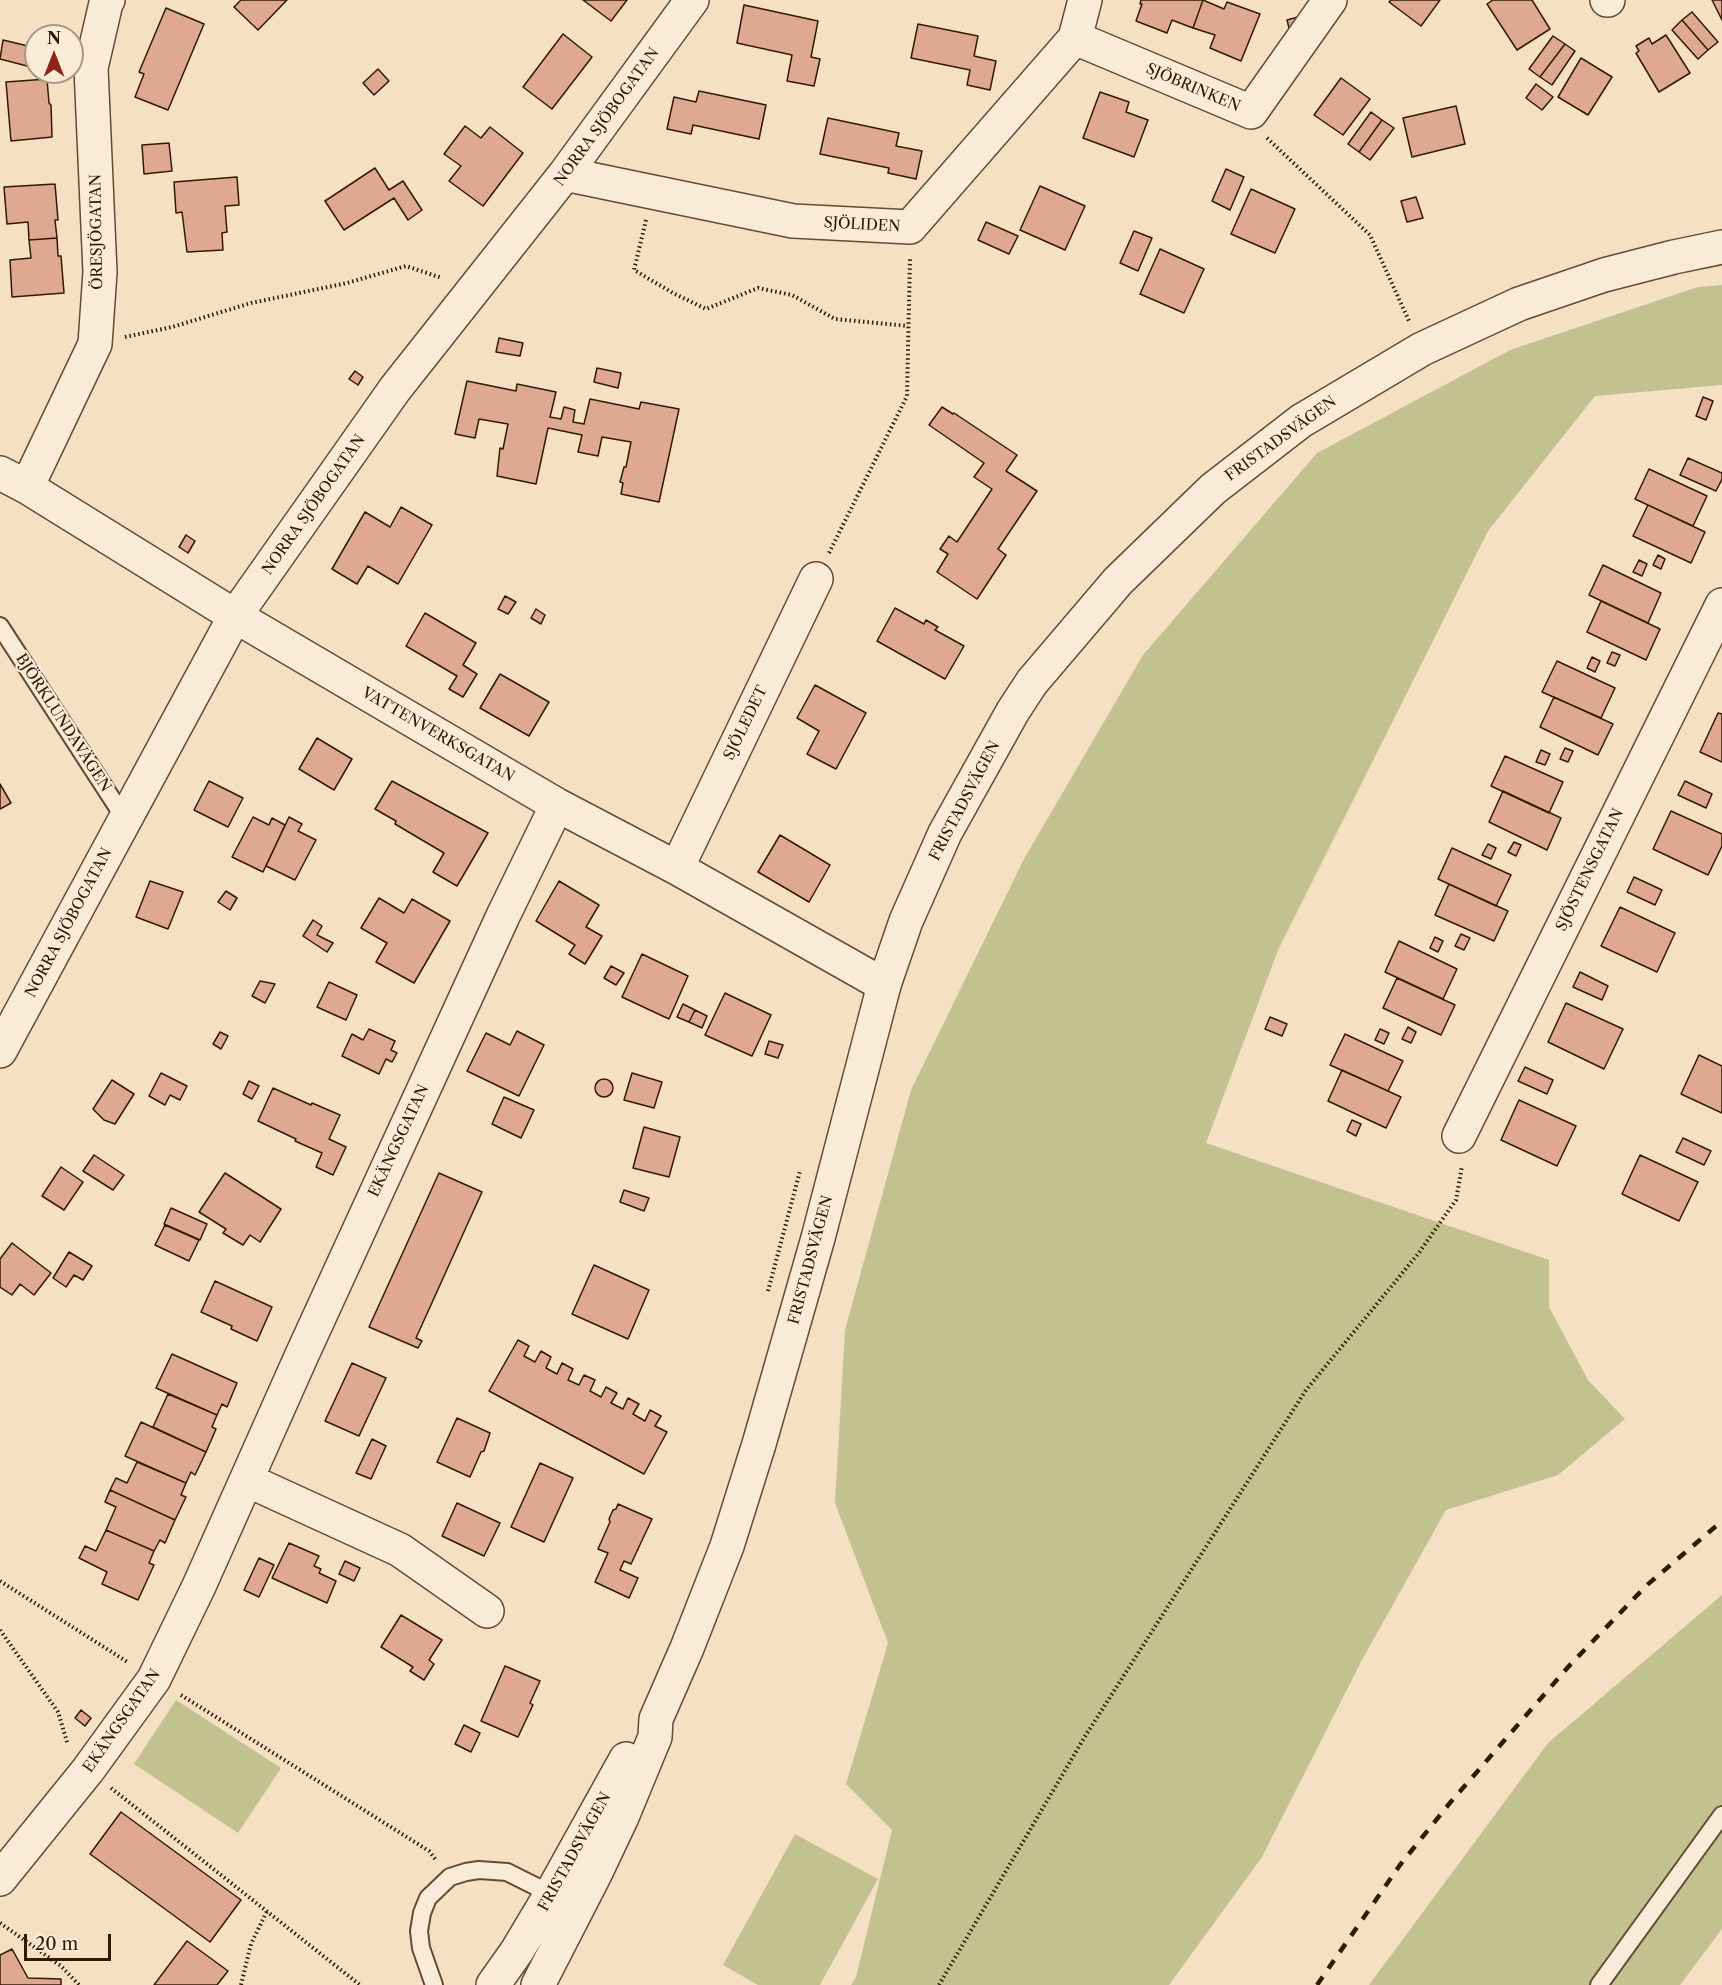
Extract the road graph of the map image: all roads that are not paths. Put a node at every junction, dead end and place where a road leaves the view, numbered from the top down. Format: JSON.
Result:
{"nodes":[{"id":1,"x":108,"y":0,"type":"edge"},
{"id":2,"x":692,"y":0,"type":"edge"},
{"id":3,"x":1085,"y":0,"type":"edge"},
{"id":4,"x":1330,"y":0,"type":"edge"},
{"id":5,"x":1076,"y":38,"type":"junction"},
{"id":6,"x":565,"y":174,"type":"junction"},
{"id":7,"x":1722,"y":247,"type":"edge"},
{"id":8,"x":13,"y":480,"type":"edge"},
{"id":9,"x":816,"y":579,"type":"road end"},
{"id":10,"x":1722,"y":605,"type":"edge"},
{"id":11,"x":235,"y":616,"type":"junction"},
{"id":12,"x":0,"y":626,"type":"edge"},
{"id":13,"x":557,"y":805,"type":"junction"},
{"id":14,"x":125,"y":819,"type":"junction"},
{"id":15,"x":677,"y":868,"type":"junction"},
{"id":16,"x":884,"y":985,"type":"junction"},
{"id":17,"x":0,"y":1051,"type":"edge"},
{"id":18,"x":1459,"y":1136,"type":"road end"},
{"id":19,"x":247,"y":1480,"type":"junction"},
{"id":20,"x":487,"y":1611,"type":"dead end"},
{"id":21,"x":656,"y":1719,"type":"junction"},
{"id":22,"x":1722,"y":1815,"type":"edge"},
{"id":23,"x":0,"y":1879,"type":"edge"},
{"id":24,"x":551,"y":1894,"type":"junction"},
{"id":25,"x":434,"y":1985,"type":"edge"},
{"id":26,"x":493,"y":1985,"type":"edge"},
{"id":27,"x":538,"y":1985,"type":"edge"},
{"id":28,"x":1599,"y":1985,"type":"edge"}],
"edges":[{"from":1,"to":8,"type":"street","name":"ÖRESJÖGATAN"},
{"from":2,"to":6,"type":"street","name":"NORRA SJÖBOGATAN"},
{"from":3,"to":5,"type":"street","name":"SJÖLIDEN"},
{"from":4,"to":5,"type":"street","name":"SJÖBRINKEN"},
{"from":5,"to":6,"type":"street","name":"SJÖLIDEN"},
{"from":6,"to":11,"type":"street","name":"NORRA SJÖBOGATAN"},
{"from":7,"to":16,"type":"street","name":"FRISTADSVÄGEN"},
{"from":8,"to":11,"type":"street","name":"VATTENVERKSGATAN"},
{"from":9,"to":15,"type":"street","name":"SJÖLEDET"},
{"from":10,"to":18,"type":"street","name":"SJÖSTENSGATAN"},
{"from":11,"to":13,"type":"street","name":"VATTENVERKSGATAN"},
{"from":11,"to":14,"type":"street","name":"NORRA SJÖBOGATAN"},
{"from":12,"to":14,"type":"lane","name":"BJÖRKLUNDAVÄGEN"},
{"from":13,"to":15,"type":"street","name":"VATTENVERKSGATAN"},
{"from":13,"to":19,"type":"street","name":"EKÄNGSGATAN"},
{"from":14,"to":17,"type":"street","name":"NORRA SJÖBOGATAN"},
{"from":15,"to":16,"type":"street","name":"VATTENVERKSGATAN"},
{"from":16,"to":21,"type":"street","name":"FRISTADSVÄGEN"},
{"from":19,"to":20,"type":"street"},
{"from":19,"to":23,"type":"street","name":"EKÄNGSGATAN"},
{"from":21,"to":24,"type":"street","name":"FRISTADSVÄGEN"},
{"from":21,"to":27,"type":"street","name":"FRISTADSVÄGEN"},
{"from":22,"to":28,"type":"lane"},
{"from":24,"to":25,"type":"lane"},
{"from":24,"to":26,"type":"street","name":"FRISTADSVÄGEN"}]}
